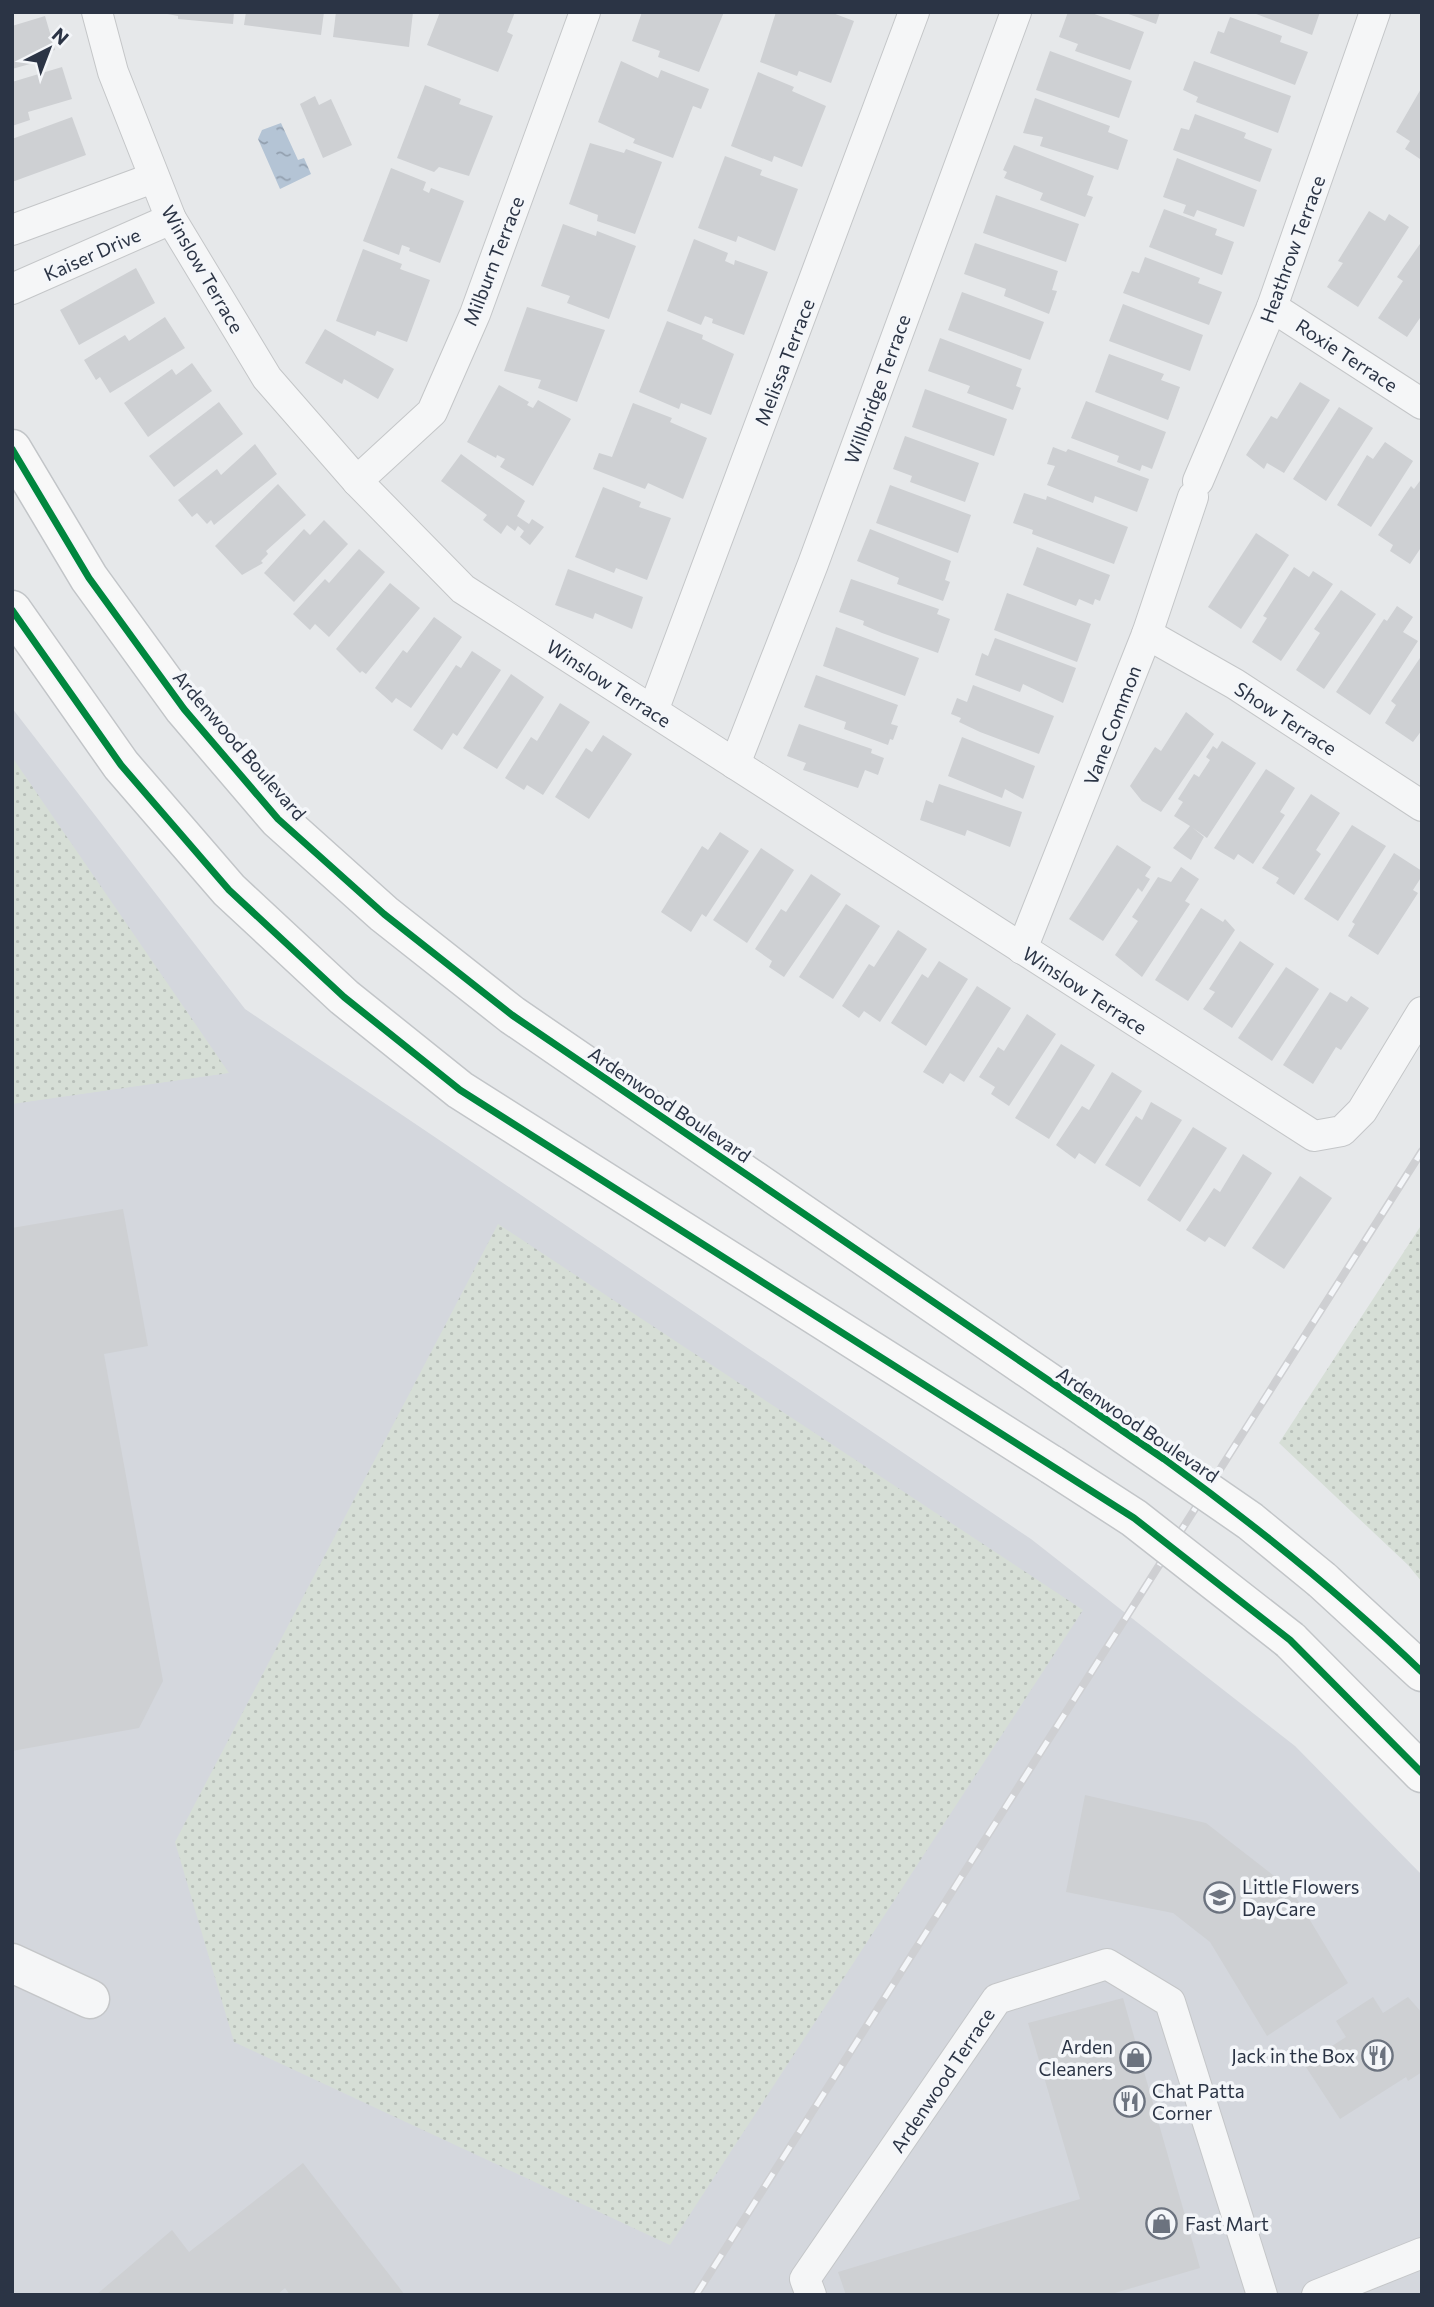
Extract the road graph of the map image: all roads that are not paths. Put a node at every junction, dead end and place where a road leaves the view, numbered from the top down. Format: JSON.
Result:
{"nodes":[{"id":1,"x":97,"y":12,"type":"edge"},
{"id":2,"x":584,"y":12,"type":"edge"},
{"id":3,"x":914,"y":12,"type":"edge"},
{"id":4,"x":1016,"y":12,"type":"edge"},
{"id":5,"x":1375,"y":12,"type":"edge"},
{"id":6,"x":153,"y":178,"type":"junction"},
{"id":7,"x":172,"y":219,"type":"junction"},
{"id":8,"x":12,"y":230,"type":"edge"},
{"id":9,"x":12,"y":289,"type":"edge"},
{"id":10,"x":1272,"y":307,"type":"junction"},
{"id":11,"x":1422,"y":404,"type":"edge"},
{"id":12,"x":12,"y":449,"type":"edge"},
{"id":13,"x":357,"y":481,"type":"junction"},
{"id":14,"x":1196,"y":489,"type":"joint"},
{"id":15,"x":12,"y":610,"type":"edge"},
{"id":16,"x":1147,"y":634,"type":"junction"},
{"id":17,"x":653,"y":711,"type":"junction"},
{"id":18,"x":735,"y":764,"type":"junction"},
{"id":19,"x":1422,"y":806,"type":"edge"},
{"id":20,"x":1022,"y":949,"type":"junction"},
{"id":21,"x":1422,"y":1013,"type":"edge"},
{"id":22,"x":1422,"y":1672,"type":"edge"},
{"id":23,"x":1422,"y":1773,"type":"edge"},
{"id":24,"x":12,"y":1963,"type":"edge"},
{"id":25,"x":90,"y":1999,"type":"dead end"},
{"id":26,"x":1422,"y":2253,"type":"edge"},
{"id":27,"x":811,"y":2295,"type":"edge"},
{"id":28,"x":1262,"y":2295,"type":"edge"},
{"id":29,"x":1317,"y":2295,"type":"edge"}],
"edges":[{"from":1,"to":6,"type":"street","name":"Winslow Terrace"},
{"from":2,"to":13,"type":"street","name":"Milburn Terrace"},
{"from":3,"to":17,"type":"street","name":"Melissa Terrace"},
{"from":4,"to":18,"type":"street","name":"Willbridge Terrace"},
{"from":5,"to":10,"type":"street","name":"Heathrow Terrace"},
{"from":6,"to":7,"type":"street","name":"Winslow Terrace"},
{"from":6,"to":8,"type":"street"},
{"from":7,"to":9,"type":"street","name":"Kaiser Drive"},
{"from":7,"to":13,"type":"street","name":"Winslow Terrace"},
{"from":10,"to":11,"type":"street","name":"Roxie Terrace"},
{"from":10,"to":14,"type":"street","name":"Heathrow Terrace"},
{"from":12,"to":22,"type":"main road","name":"Ardenwood Boulevard","bridge":true},
{"from":13,"to":17,"type":"street","name":"Winslow Terrace"},
{"from":14,"to":16,"type":"street","name":"Vane Common"},
{"from":15,"to":23,"type":"main road","bridge":true},
{"from":16,"to":19,"type":"street","name":"Show Terrace"},
{"from":16,"to":20,"type":"street","name":"Vane Common"},
{"from":17,"to":18,"type":"street","name":"Winslow Terrace"},
{"from":18,"to":20,"type":"street","name":"Winslow Terrace"},
{"from":20,"to":21,"type":"street","name":"Winslow Terrace"},
{"from":24,"to":25,"type":"street"},
{"from":26,"to":29,"type":"street"},
{"from":27,"to":28,"type":"street","name":"Ardenwood Terrace"}]}
